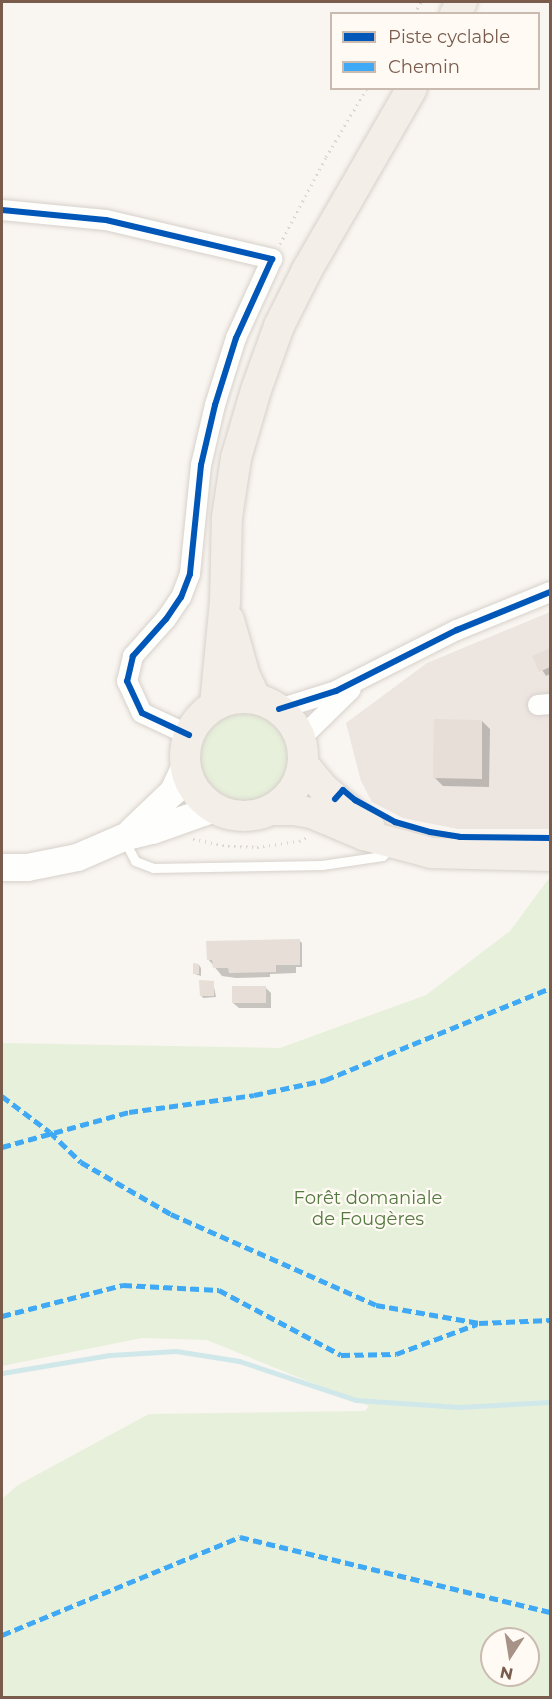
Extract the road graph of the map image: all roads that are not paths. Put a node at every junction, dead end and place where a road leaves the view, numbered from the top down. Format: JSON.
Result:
{"nodes":[{"id":1,"x":411,"y":90,"type":"edge"},
{"id":2,"x":2,"y":210,"type":"edge"},
{"id":3,"x":550,"y":592,"type":"edge"},
{"id":4,"x":225,"y":602,"type":"junction"},
{"id":5,"x":362,"y":679,"type":"junction"},
{"id":6,"x":267,"y":704,"type":"junction"},
{"id":7,"x":215,"y":705,"type":"junction"},
{"id":8,"x":189,"y":735,"type":"junction"},
{"id":9,"x":302,"y":751,"type":"junction"},
{"id":10,"x":185,"y":765,"type":"junction"},
{"id":11,"x":214,"y":808,"type":"junction"},
{"id":12,"x":270,"y":810,"type":"junction"},
{"id":13,"x":123,"y":837,"type":"junction"},
{"id":14,"x":390,"y":842,"type":"junction"},
{"id":15,"x":550,"y":856,"type":"edge"},
{"id":16,"x":2,"y":867,"type":"edge"}],
"edges":[{"from":1,"to":4,"type":"main road"},
{"from":2,"to":8,"type":"street"},
{"from":3,"to":5,"type":"street"},
{"from":4,"to":6,"type":"main road"},
{"from":4,"to":7,"type":"main road"},
{"from":5,"to":6,"type":"street"},
{"from":5,"to":9,"type":"street"},
{"from":6,"to":7,"type":"main road"},
{"from":6,"to":9,"type":"main road"},
{"from":7,"to":8,"type":"main road"},
{"from":8,"to":10,"type":"main road"},
{"from":9,"to":12,"type":"main road"},
{"from":9,"to":14,"type":"main road"},
{"from":10,"to":11,"type":"main road"},
{"from":10,"to":13,"type":"main road"},
{"from":11,"to":12,"type":"main road"},
{"from":11,"to":13,"type":"main road"},
{"from":12,"to":14,"type":"main road"},
{"from":13,"to":14,"type":"lane"},
{"from":13,"to":16,"type":"main road"},
{"from":14,"to":15,"type":"main road"}]}
